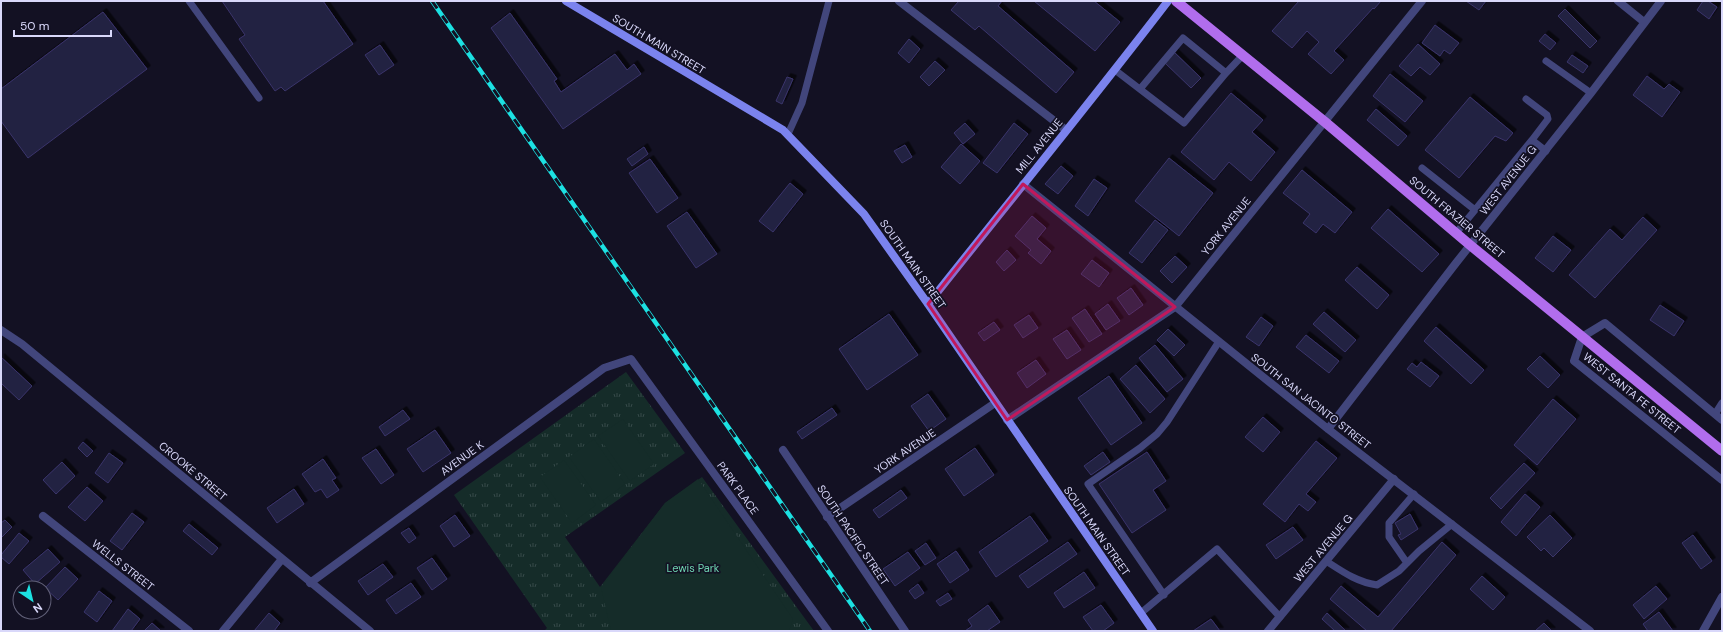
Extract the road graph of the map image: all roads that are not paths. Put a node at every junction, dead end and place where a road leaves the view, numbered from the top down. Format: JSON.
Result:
{"nodes":[{"id":1,"x":189,"y":1,"type":"edge"},
{"id":2,"x":566,"y":1,"type":"edge"},
{"id":3,"x":829,"y":1,"type":"edge"},
{"id":4,"x":899,"y":1,"type":"edge"},
{"id":5,"x":1168,"y":1,"type":"edge"},
{"id":6,"x":1176,"y":1,"type":"edge"},
{"id":7,"x":1422,"y":1,"type":"edge"},
{"id":8,"x":1618,"y":1,"type":"edge"},
{"id":9,"x":1661,"y":1,"type":"edge"},
{"id":10,"x":1644,"y":22,"type":"junction"},
{"id":11,"x":1243,"y":55,"type":"junction"},
{"id":12,"x":1546,"y":61,"type":"dead end"},
{"id":13,"x":1115,"y":70,"type":"junction"},
{"id":14,"x":1226,"y":73,"type":"junction"},
{"id":15,"x":1140,"y":89,"type":"junction"},
{"id":16,"x":1591,"y":93,"type":"junction"},
{"id":17,"x":259,"y":98,"type":"dead end"},
{"id":18,"x":1526,"y":99,"type":"dead end"},
{"id":19,"x":1325,"y":122,"type":"junction"},
{"id":20,"x":1066,"y":130,"type":"junction"},
{"id":21,"x":788,"y":134,"type":"junction"},
{"id":22,"x":1532,"y":140,"type":"junction"},
{"id":23,"x":1546,"y":150,"type":"junction"},
{"id":24,"x":1422,"y":168,"type":"dead end"},
{"id":25,"x":1023,"y":184,"type":"junction"},
{"id":26,"x":1475,"y":210,"type":"junction"},
{"id":27,"x":1456,"y":233,"type":"junction"},
{"id":28,"x":1470,"y":245,"type":"junction"},
{"id":29,"x":928,"y":304,"type":"junction"},
{"id":30,"x":1175,"y":307,"type":"junction"},
{"id":31,"x":1,"y":330,"type":"edge"},
{"id":32,"x":1582,"y":337,"type":"junction"},
{"id":33,"x":1218,"y":343,"type":"junction"},
{"id":34,"x":631,"y":358,"type":"joint"},
{"id":35,"x":995,"y":402,"type":"junction"},
{"id":36,"x":1722,"y":403,"type":"edge"},
{"id":37,"x":1715,"y":414,"type":"junction"},
{"id":38,"x":1007,"y":420,"type":"junction"},
{"id":39,"x":1722,"y":420,"type":"edge"},
{"id":40,"x":1328,"y":429,"type":"junction"},
{"id":41,"x":783,"y":450,"type":"dead end"},
{"id":42,"x":1722,"y":452,"type":"edge"},
{"id":43,"x":1394,"y":479,"type":"junction"},
{"id":44,"x":1722,"y":480,"type":"edge"},
{"id":45,"x":1414,"y":494,"type":"junction"},
{"id":46,"x":43,"y":516,"type":"dead end"},
{"id":47,"x":827,"y":517,"type":"junction"},
{"id":48,"x":1452,"y":524,"type":"junction"},
{"id":49,"x":282,"y":560,"type":"junction"},
{"id":50,"x":1326,"y":561,"type":"junction"},
{"id":51,"x":1407,"y":563,"type":"junction"},
{"id":52,"x":310,"y":583,"type":"junction"},
{"id":53,"x":1164,"y":595,"type":"junction"},
{"id":54,"x":1722,"y":597,"type":"edge"},
{"id":55,"x":1141,"y":613,"type":"junction"},
{"id":56,"x":1280,"y":617,"type":"junction"},
{"id":57,"x":189,"y":631,"type":"edge"},
{"id":58,"x":223,"y":631,"type":"edge"},
{"id":59,"x":370,"y":631,"type":"edge"},
{"id":60,"x":828,"y":631,"type":"edge"},
{"id":61,"x":906,"y":631,"type":"edge"},
{"id":62,"x":1153,"y":631,"type":"edge"},
{"id":63,"x":1268,"y":631,"type":"edge"},
{"id":64,"x":1590,"y":631,"type":"edge"},
{"id":65,"x":1704,"y":631,"type":"edge"}],
"edges":[{"from":1,"to":17,"type":"lane"},
{"from":2,"to":21,"type":"street","name":"SOUTH MAIN STREET"},
{"from":3,"to":21,"type":"lane"},
{"from":4,"to":20,"type":"street"},
{"from":5,"to":13,"type":"street","name":"MILL AVENUE"},
{"from":6,"to":11,"type":"main road","name":"SOUTH FRAZIER STREET"},
{"from":7,"to":19,"type":"street","name":"YORK AVENUE"},
{"from":8,"to":10,"type":"street"},
{"from":9,"to":10,"type":"street","name":"WEST AVENUE G"},
{"from":10,"to":16,"type":"street","name":"WEST AVENUE G"},
{"from":11,"to":14,"type":"lane"},
{"from":11,"to":19,"type":"main road","name":"SOUTH FRAZIER STREET"},
{"from":12,"to":16,"type":"lane"},
{"from":13,"to":15,"type":"lane"},
{"from":13,"to":20,"type":"street","name":"MILL AVENUE"},
{"from":14,"to":15,"type":"lane"},
{"from":14,"to":15,"type":"lane"},
{"from":16,"to":23,"type":"street","name":"WEST AVENUE G"},
{"from":18,"to":22,"type":"lane"},
{"from":19,"to":27,"type":"main road","name":"SOUTH FRAZIER STREET"},
{"from":19,"to":30,"type":"street","name":"YORK AVENUE"},
{"from":20,"to":25,"type":"street","name":"MILL AVENUE"},
{"from":21,"to":29,"type":"street","name":"SOUTH MAIN STREET"},
{"from":22,"to":23,"type":"lane"},
{"from":22,"to":26,"type":"lane"},
{"from":23,"to":28,"type":"street","name":"WEST AVENUE G"},
{"from":24,"to":26,"type":"lane"},
{"from":25,"to":29,"type":"street","name":"MILL AVENUE"},
{"from":25,"to":30,"type":"street","name":"SOUTH SAN JACINTO STREET"},
{"from":26,"to":27,"type":"lane"},
{"from":27,"to":28,"type":"main road","name":"SOUTH FRAZIER STREET"},
{"from":28,"to":32,"type":"main road","name":"SOUTH FRAZIER STREET"},
{"from":28,"to":40,"type":"street","name":"WEST AVENUE G"},
{"from":29,"to":35,"type":"street","name":"SOUTH MAIN STREET"},
{"from":30,"to":33,"type":"street","name":"SOUTH SAN JACINTO STREET"},
{"from":30,"to":38,"type":"street","name":"YORK AVENUE"},
{"from":31,"to":49,"type":"street","name":"CROOKE STREET"},
{"from":32,"to":37,"type":"street","name":"WEST SANTA FE STREET"},
{"from":32,"to":42,"type":"main road","name":"SOUTH FRAZIER STREET"},
{"from":32,"to":44,"type":"street","name":"WEST SANTA FE STREET"},
{"from":33,"to":40,"type":"street","name":"SOUTH SAN JACINTO STREET"},
{"from":33,"to":53,"type":"lane"},
{"from":34,"to":52,"type":"street","name":"AVENUE K"},
{"from":34,"to":60,"type":"street","name":"PARK PLACE"},
{"from":35,"to":38,"type":"street","name":"SOUTH MAIN STREET"},
{"from":35,"to":47,"type":"street","name":"YORK AVENUE"},
{"from":36,"to":37,"type":"lane"},
{"from":37,"to":39,"type":"street","name":"WEST SANTA FE STREET"},
{"from":38,"to":55,"type":"street","name":"SOUTH MAIN STREET"},
{"from":40,"to":43,"type":"street","name":"SOUTH SAN JACINTO STREET"},
{"from":41,"to":47,"type":"street","name":"SOUTH PACIFIC STREET"},
{"from":43,"to":45,"type":"street","name":"SOUTH SAN JACINTO STREET"},
{"from":43,"to":50,"type":"street","name":"WEST AVENUE G"},
{"from":45,"to":48,"type":"street","name":"SOUTH SAN JACINTO STREET"},
{"from":45,"to":51,"type":"lane"},
{"from":46,"to":57,"type":"street","name":"WELLS STREET"},
{"from":47,"to":61,"type":"street","name":"SOUTH PACIFIC STREET"},
{"from":48,"to":51,"type":"lane"},
{"from":48,"to":64,"type":"street","name":"SOUTH SAN JACINTO STREET"},
{"from":49,"to":52,"type":"street","name":"CROOKE STREET"},
{"from":49,"to":58,"type":"street"},
{"from":50,"to":51,"type":"lane"},
{"from":50,"to":56,"type":"street","name":"WEST AVENUE G"},
{"from":52,"to":59,"type":"street","name":"CROOKE STREET"},
{"from":53,"to":55,"type":"lane"},
{"from":53,"to":56,"type":"lane"},
{"from":54,"to":65,"type":"street"},
{"from":55,"to":62,"type":"street","name":"SOUTH MAIN STREET"},
{"from":56,"to":63,"type":"street","name":"WEST AVENUE G"}]}
